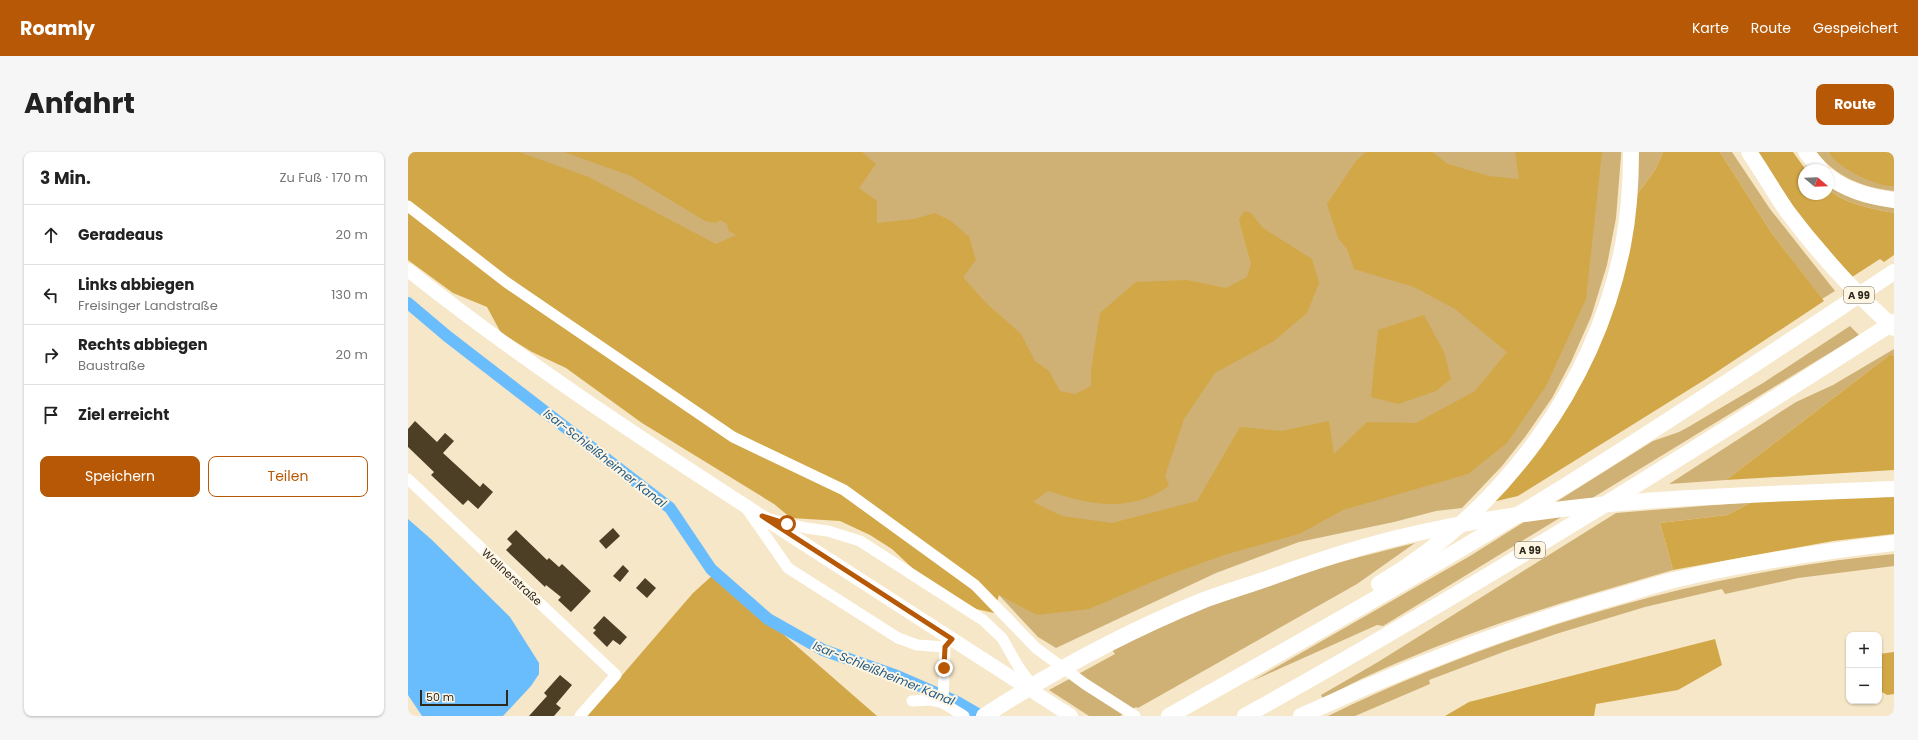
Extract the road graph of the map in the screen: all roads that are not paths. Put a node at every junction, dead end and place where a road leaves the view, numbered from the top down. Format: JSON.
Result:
{"nodes":[{"id":1,"x":1631,"y":152,"type":"edge"},
{"id":2,"x":1749,"y":152,"type":"edge"},
{"id":3,"x":1806,"y":152,"type":"edge"},
{"id":4,"x":1816,"y":164,"type":"edge"},
{"id":5,"x":1834,"y":180,"type":"edge"},
{"id":6,"x":1894,"y":200,"type":"edge"},
{"id":7,"x":408,"y":206,"type":"edge"},
{"id":8,"x":408,"y":270,"type":"edge"},
{"id":9,"x":1892,"y":273,"type":"edge"},
{"id":10,"x":1894,"y":322,"type":"edge"},
{"id":11,"x":1894,"y":328,"type":"edge"},
{"id":12,"x":408,"y":479,"type":"edge"},
{"id":13,"x":1894,"y":489,"type":"edge"},
{"id":14,"x":745,"y":505,"type":"junction"},
{"id":15,"x":762,"y":516,"type":"junction"},
{"id":16,"x":1894,"y":543,"type":"edge"},
{"id":17,"x":1319,"y":631,"type":"junction"},
{"id":18,"x":948,"y":643,"type":"junction"},
{"id":19,"x":1038,"y":695,"type":"junction"},
{"id":20,"x":912,"y":701,"type":"dead end"},
{"id":21,"x":943,"y":701,"type":"junction"},
{"id":22,"x":1174,"y":714,"type":"edge"},
{"id":23,"x":580,"y":716,"type":"edge"},
{"id":24,"x":964,"y":716,"type":"edge"},
{"id":25,"x":984,"y":716,"type":"edge"},
{"id":26,"x":1071,"y":716,"type":"edge"},
{"id":27,"x":1136,"y":716,"type":"edge"},
{"id":28,"x":1245,"y":716,"type":"edge"},
{"id":29,"x":1301,"y":716,"type":"edge"}],
"edges":[{"from":1,"to":17,"type":"highway"},
{"from":2,"to":11,"type":"highway"},
{"from":3,"to":4,"type":"highway"},
{"from":5,"to":6,"type":"highway"},
{"from":7,"to":27,"type":"street"},
{"from":8,"to":14,"type":"main road"},
{"from":9,"to":17,"type":"highway","number":"A 99"},
{"from":10,"to":28,"type":"highway","number":"A 99"},
{"from":12,"to":23,"type":"street","name":"Wallnerstraße"},
{"from":13,"to":25,"type":"highway"},
{"from":14,"to":15,"type":"main road"},
{"from":14,"to":18,"type":"street"},
{"from":15,"to":18,"type":"main road"},
{"from":15,"to":19,"type":"street"},
{"from":16,"to":29,"type":"highway"},
{"from":17,"to":22,"type":"highway","number":"A 99"},
{"from":18,"to":19,"type":"main road"},
{"from":18,"to":21,"type":"street"},
{"from":19,"to":26,"type":"main road"},
{"from":20,"to":21,"type":"street"},
{"from":21,"to":24,"type":"street"}]}
